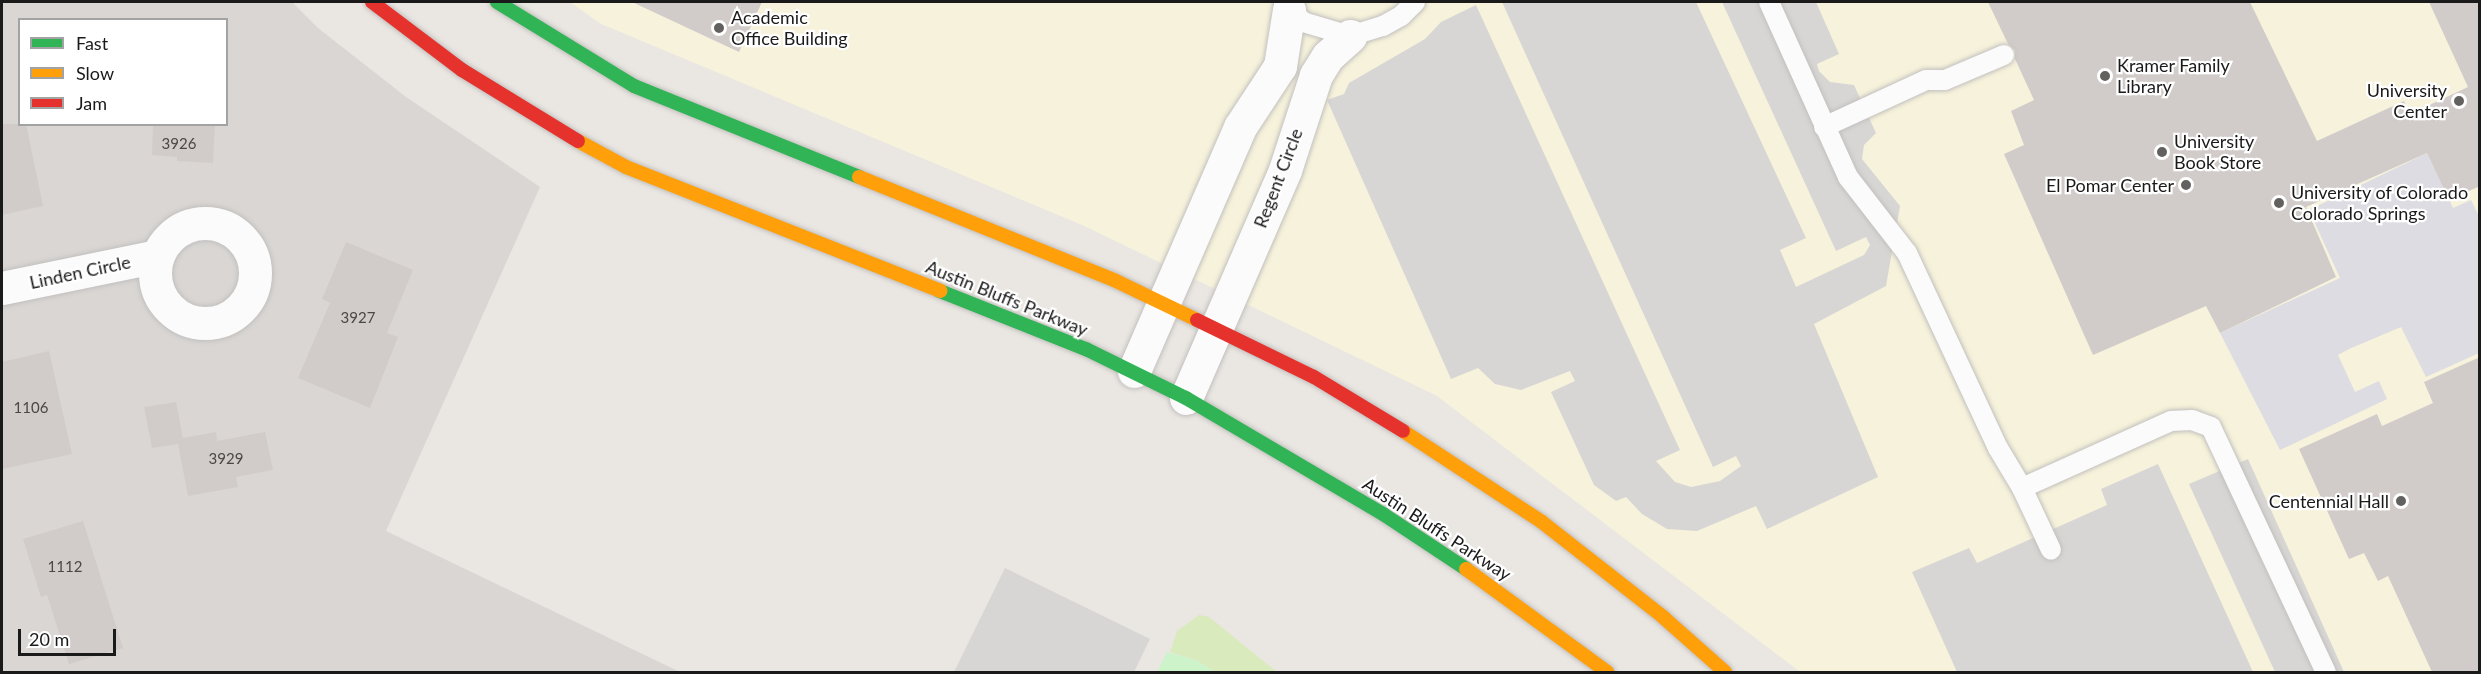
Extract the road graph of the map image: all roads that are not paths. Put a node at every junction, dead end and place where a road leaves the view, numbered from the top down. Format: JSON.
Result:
{"nodes":[{"id":1,"x":372,"y":2,"type":"edge"},
{"id":2,"x":497,"y":2,"type":"edge"},
{"id":3,"x":1415,"y":2,"type":"edge"},
{"id":4,"x":1769,"y":2,"type":"edge"},
{"id":5,"x":1286,"y":6,"type":"edge"},
{"id":6,"x":1350,"y":36,"type":"junction"},
{"id":7,"x":2004,"y":55,"type":"dead end"},
{"id":8,"x":1824,"y":127,"type":"junction"},
{"id":9,"x":158,"y":256,"type":"dead end"},
{"id":10,"x":2,"y":288,"type":"edge"},
{"id":11,"x":1165,"y":302,"type":"junction"},
{"id":12,"x":1219,"y":327,"type":"junction"},
{"id":13,"x":1134,"y":371,"type":"junction"},
{"id":14,"x":1186,"y":398,"type":"junction"},
{"id":15,"x":2022,"y":488,"type":"junction"},
{"id":16,"x":2050,"y":549,"type":"dead end"},
{"id":17,"x":1606,"y":672,"type":"edge"},
{"id":18,"x":1725,"y":672,"type":"edge"},
{"id":19,"x":2326,"y":672,"type":"edge"}],
"edges":[{"from":1,"to":13,"type":"main road","name":"Austin Bluffs Parkway"},
{"from":2,"to":11,"type":"main road"},
{"from":3,"to":6,"type":"lane","name":"Regent Circle"},
{"from":4,"to":8,"type":"lane"},
{"from":5,"to":6,"type":"lane"},
{"from":5,"to":11,"type":"street"},
{"from":6,"to":12,"type":"street","name":"Regent Circle"},
{"from":7,"to":8,"type":"lane"},
{"from":8,"to":15,"type":"lane"},
{"from":9,"to":10,"type":"street","name":"Linden Circle"},
{"from":11,"to":12,"type":"main road"},
{"from":11,"to":13,"type":"street"},
{"from":12,"to":14,"type":"street","name":"Regent Circle"},
{"from":12,"to":18,"type":"main road"},
{"from":13,"to":14,"type":"main road","name":"Austin Bluffs Parkway"},
{"from":14,"to":17,"type":"main road","name":"Austin Bluffs Parkway"},
{"from":15,"to":16,"type":"lane"},
{"from":15,"to":19,"type":"lane"}]}
